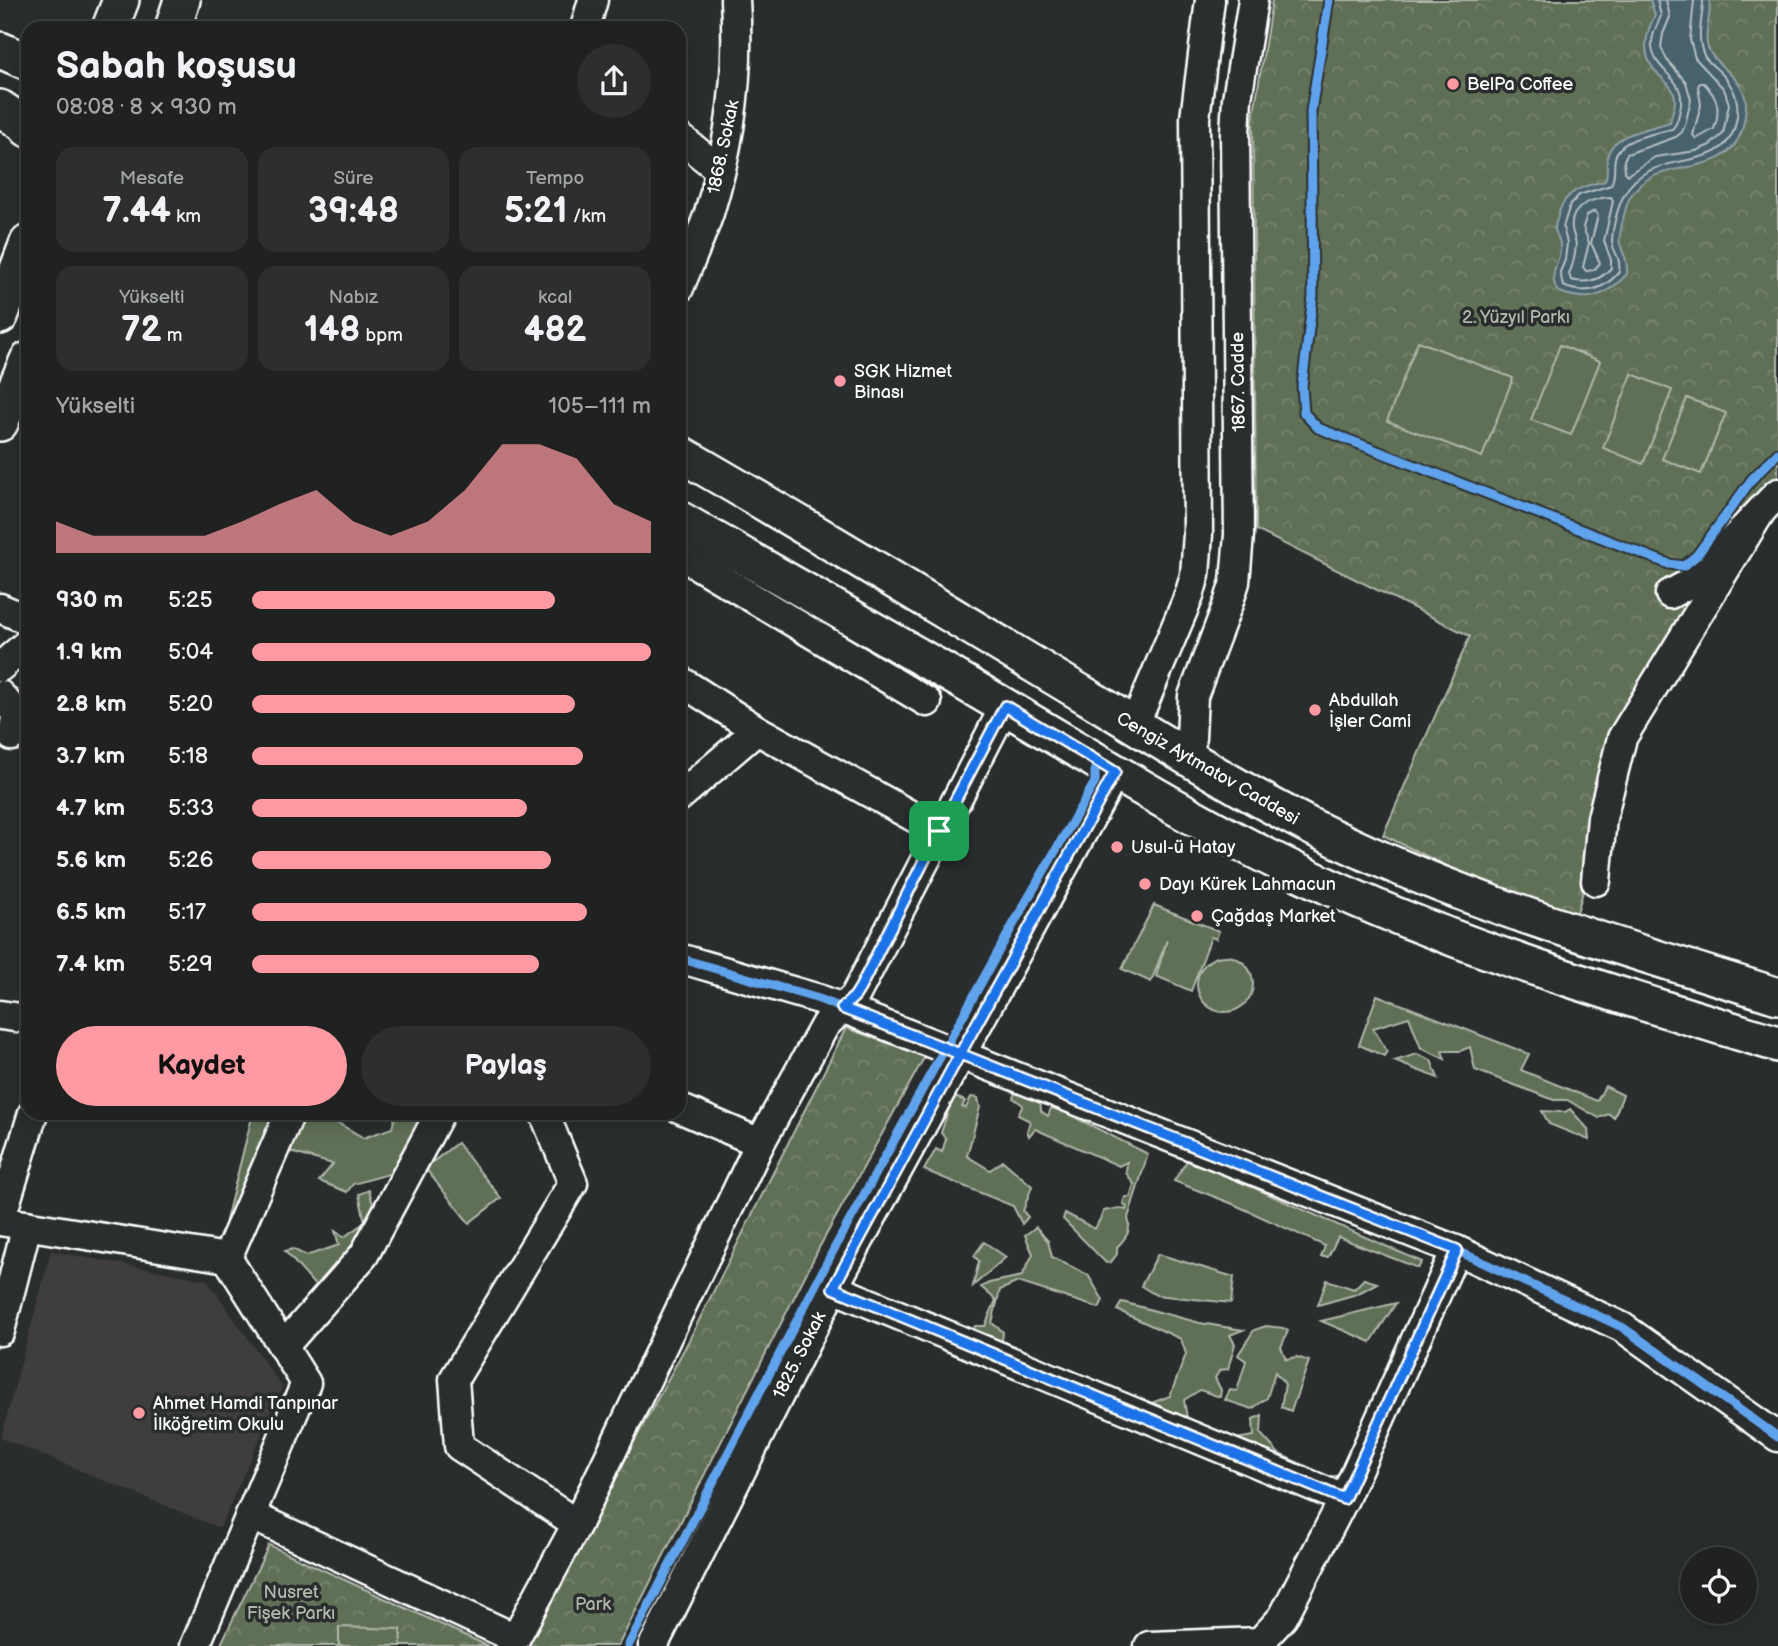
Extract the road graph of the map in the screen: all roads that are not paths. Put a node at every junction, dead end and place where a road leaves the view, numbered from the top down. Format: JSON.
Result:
{"nodes":[{"id":1,"x":121,"y":0,"type":"edge"},
{"id":2,"x":182,"y":0,"type":"edge"},
{"id":3,"x":593,"y":0,"type":"edge"},
{"id":4,"x":736,"y":0,"type":"edge"},
{"id":5,"x":1210,"y":0,"type":"edge"},
{"id":6,"x":1253,"y":0,"type":"edge"},
{"id":7,"x":113,"y":21,"type":"edge"},
{"id":8,"x":175,"y":21,"type":"edge"},
{"id":9,"x":587,"y":21,"type":"edge"},
{"id":10,"x":0,"y":50,"type":"edge"},
{"id":11,"x":21,"y":59,"type":"edge"},
{"id":12,"x":0,"y":108,"type":"edge"},
{"id":13,"x":21,"y":122,"type":"edge"},
{"id":14,"x":686,"y":143,"type":"edge"},
{"id":15,"x":720,"y":170,"type":"junction"},
{"id":16,"x":21,"y":261,"type":"edge"},
{"id":17,"x":686,"y":270,"type":"edge"},
{"id":18,"x":0,"y":316,"type":"edge"},
{"id":19,"x":21,"y":376,"type":"edge"},
{"id":20,"x":0,"y":423,"type":"edge"},
{"id":21,"x":686,"y":457,"type":"edge"},
{"id":22,"x":1770,"y":502,"type":"edge"},
{"id":23,"x":686,"y":523,"type":"edge"},
{"id":24,"x":686,"y":558,"type":"edge"},
{"id":25,"x":1670,"y":593,"type":"dead end"},
{"id":26,"x":0,"y":608,"type":"edge"},
{"id":27,"x":21,"y":617,"type":"edge"},
{"id":28,"x":21,"y":649,"type":"edge"},
{"id":29,"x":0,"y":667,"type":"edge"},
{"id":30,"x":686,"y":684,"type":"edge"},
{"id":31,"x":0,"y":695,"type":"edge"},
{"id":32,"x":927,"y":702,"type":"dead end"},
{"id":33,"x":1005,"y":706,"type":"junction"},
{"id":34,"x":1134,"y":726,"type":"junction"},
{"id":35,"x":757,"y":730,"type":"junction"},
{"id":36,"x":13,"y":736,"type":"edge"},
{"id":37,"x":1190,"y":758,"type":"junction"},
{"id":38,"x":1115,"y":772,"type":"junction"},
{"id":39,"x":686,"y":791,"type":"edge"},
{"id":40,"x":939,"y":831,"type":"junction"},
{"id":41,"x":1596,"y":881,"type":"dead end"},
{"id":42,"x":686,"y":960,"type":"edge"},
{"id":43,"x":1778,"y":996,"type":"edge"},
{"id":44,"x":842,"y":1008,"type":"junction"},
{"id":45,"x":0,"y":1014,"type":"edge"},
{"id":46,"x":21,"y":1018,"type":"edge"},
{"id":47,"x":1778,"y":1044,"type":"edge"},
{"id":48,"x":960,"y":1054,"type":"junction"},
{"id":49,"x":686,"y":1111,"type":"edge"},
{"id":50,"x":31,"y":1120,"type":"edge"},
{"id":51,"x":287,"y":1120,"type":"edge"},
{"id":52,"x":436,"y":1120,"type":"edge"},
{"id":53,"x":547,"y":1120,"type":"edge"},
{"id":54,"x":760,"y":1143,"type":"junction"},
{"id":55,"x":9,"y":1222,"type":"edge"},
{"id":56,"x":1457,"y":1250,"type":"junction"},
{"id":57,"x":227,"y":1258,"type":"junction"},
{"id":58,"x":833,"y":1288,"type":"junction"},
{"id":59,"x":0,"y":1331,"type":"edge"},
{"id":60,"x":283,"y":1347,"type":"junction"},
{"id":61,"x":1778,"y":1437,"type":"edge"},
{"id":62,"x":1344,"y":1499,"type":"junction"},
{"id":63,"x":250,"y":1515,"type":"junction"},
{"id":64,"x":578,"y":1524,"type":"junction"},
{"id":65,"x":1277,"y":1637,"type":"edge"},
{"id":66,"x":513,"y":1642,"type":"edge"},
{"id":67,"x":195,"y":1646,"type":"edge"},
{"id":68,"x":653,"y":1646,"type":"edge"},
{"id":69,"x":1149,"y":1646,"type":"edge"}],
"edges":[{"from":1,"to":7,"type":"main road"},
{"from":2,"to":8,"type":"main road"},
{"from":3,"to":9,"type":"street"},
{"from":4,"to":15,"type":"street","name":"1868. Sokak"},
{"from":5,"to":34,"type":"street"},
{"from":6,"to":37,"type":"street","name":"1867. Cadde"},
{"from":10,"to":11,"type":"main road"},
{"from":12,"to":13,"type":"main road"},
{"from":14,"to":15,"type":"street"},
{"from":15,"to":17,"type":"street","name":"1868. Sokak"},
{"from":16,"to":18,"type":"main road"},
{"from":19,"to":20,"type":"main road"},
{"from":21,"to":34,"type":"main road","name":"Cengiz Aytmatov Caddesi"},
{"from":22,"to":25,"type":"street"},
{"from":22,"to":41,"type":"street"},
{"from":23,"to":33,"type":"main road"},
{"from":24,"to":32,"type":"street"},
{"from":26,"to":27,"type":"street"},
{"from":28,"to":29,"type":"street"},
{"from":30,"to":35,"type":"street"},
{"from":31,"to":36,"type":"street"},
{"from":33,"to":38,"type":"main road"},
{"from":33,"to":40,"type":"street"},
{"from":34,"to":37,"type":"main road","name":"Cengiz Aytmatov Caddesi"},
{"from":35,"to":39,"type":"street"},
{"from":35,"to":40,"type":"street"},
{"from":37,"to":43,"type":"main road","name":"Cengiz Aytmatov Caddesi"},
{"from":38,"to":47,"type":"main road"},
{"from":38,"to":48,"type":"street","name":"1825. Sokak"},
{"from":40,"to":44,"type":"street"},
{"from":42,"to":44,"type":"street"},
{"from":44,"to":48,"type":"street"},
{"from":44,"to":54,"type":"street"},
{"from":45,"to":46,"type":"street"},
{"from":48,"to":56,"type":"street"},
{"from":48,"to":58,"type":"street","name":"1825. Sokak"},
{"from":49,"to":54,"type":"street"},
{"from":50,"to":55,"type":"street"},
{"from":51,"to":57,"type":"street"},
{"from":52,"to":60,"type":"street"},
{"from":53,"to":64,"type":"street"},
{"from":54,"to":64,"type":"street"},
{"from":55,"to":57,"type":"street"},
{"from":55,"to":59,"type":"street"},
{"from":56,"to":61,"type":"street"},
{"from":56,"to":62,"type":"street"},
{"from":57,"to":60,"type":"street"},
{"from":58,"to":62,"type":"street"},
{"from":58,"to":68,"type":"street","name":"1825. Sokak"},
{"from":60,"to":63,"type":"street"},
{"from":62,"to":65,"type":"street"},
{"from":63,"to":66,"type":"street"},
{"from":63,"to":67,"type":"street"},
{"from":64,"to":66,"type":"street"},
{"from":65,"to":69,"type":"street"}]}
